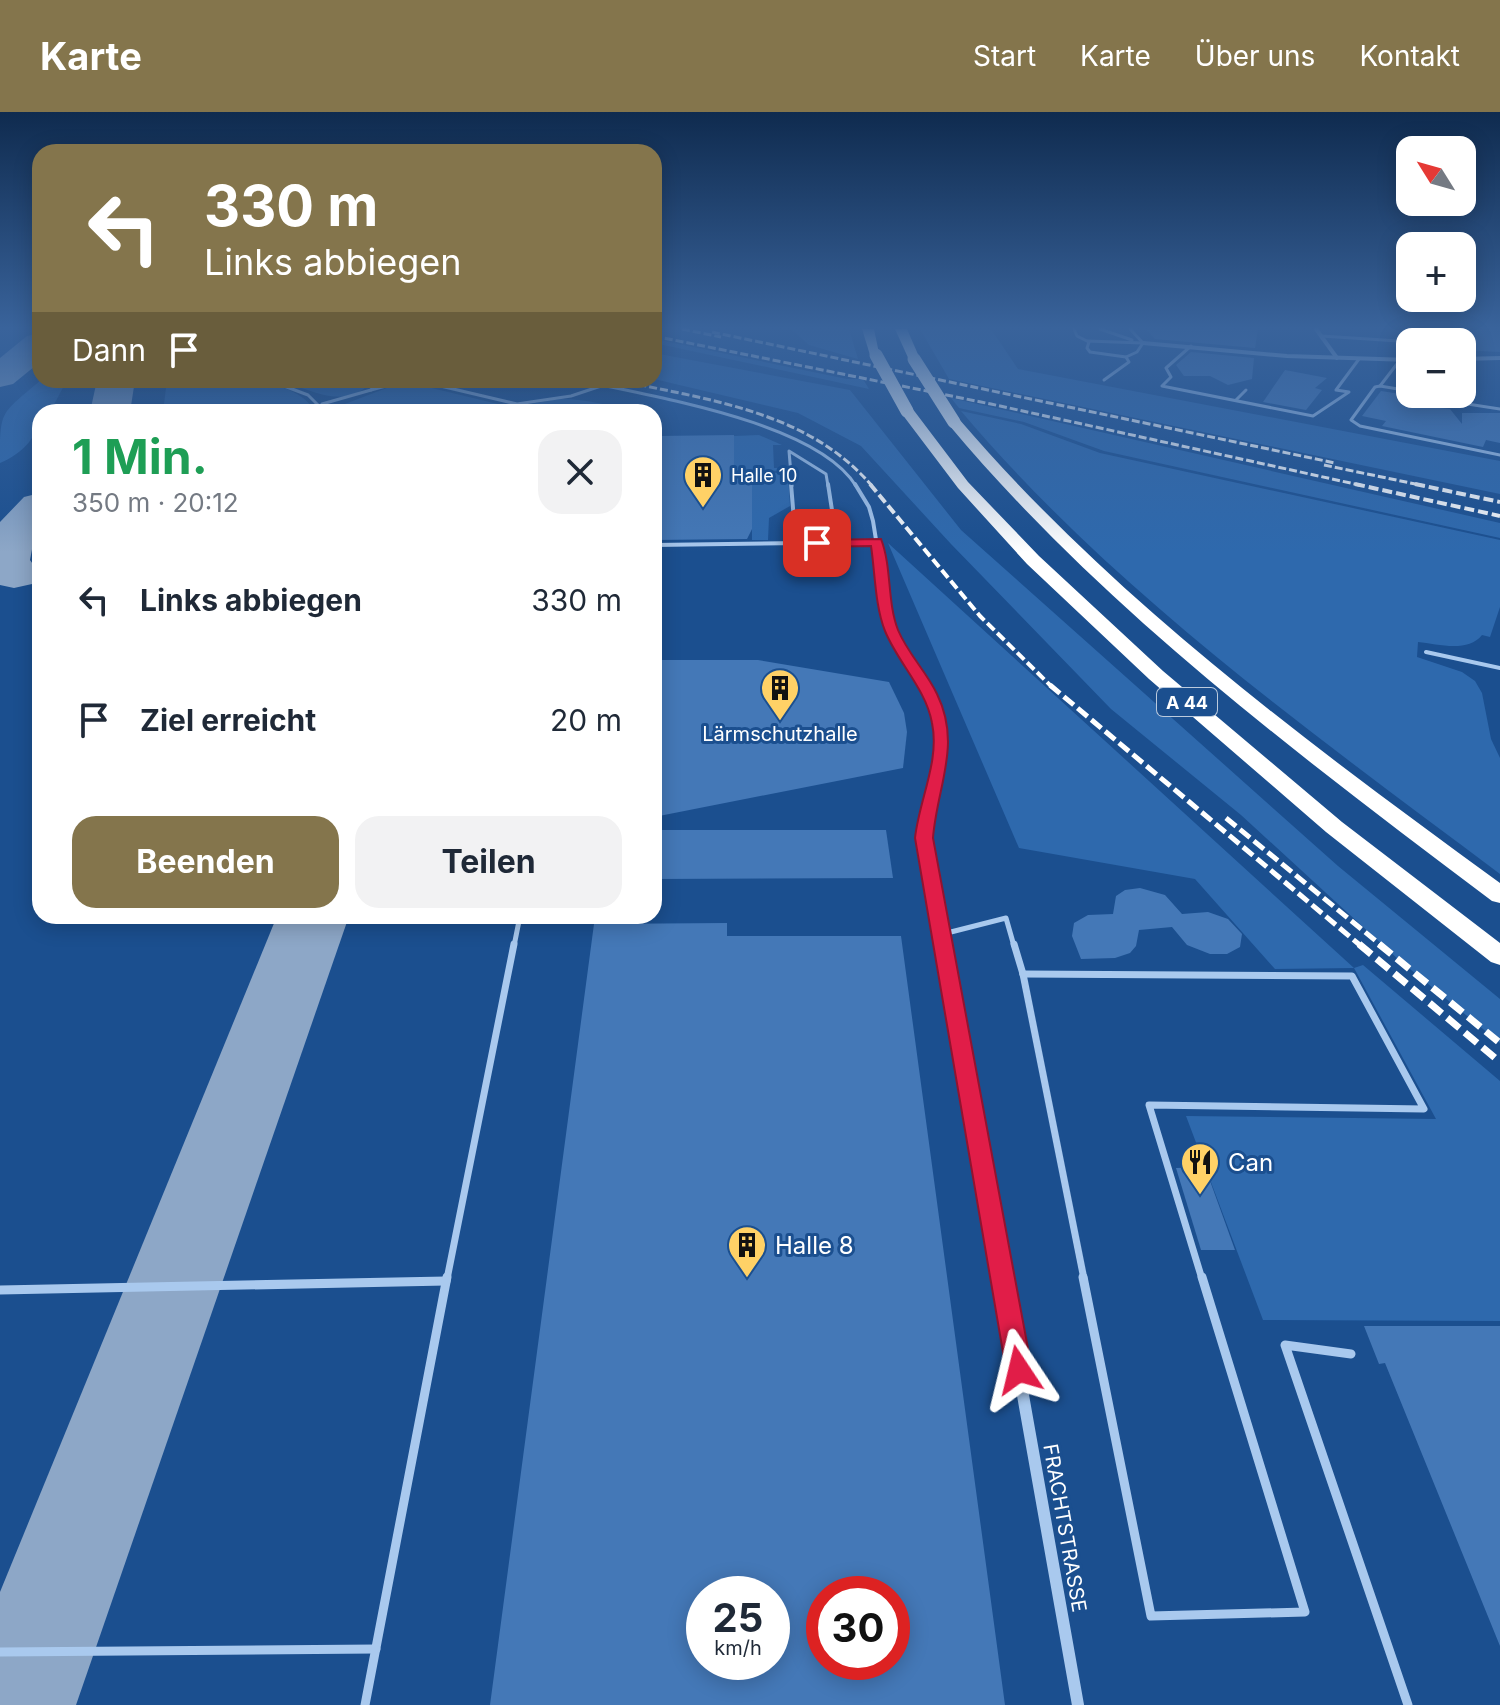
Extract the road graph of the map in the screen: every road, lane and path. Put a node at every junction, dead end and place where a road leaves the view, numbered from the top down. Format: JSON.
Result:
{"nodes":[{"id":1,"x":672,"y":403,"type":"edge"},
{"id":2,"x":903,"y":403,"type":"edge"},
{"id":3,"x":942,"y":403,"type":"edge"},
{"id":4,"x":1252,"y":403,"type":"edge"},
{"id":5,"x":1330,"y":403,"type":"edge"},
{"id":6,"x":1363,"y":403,"type":"edge"},
{"id":7,"x":1476,"y":405,"type":"edge"},
{"id":8,"x":1500,"y":409,"type":"edge"},
{"id":9,"x":1500,"y":455,"type":"edge"},
{"id":10,"x":877,"y":542,"type":"junction"},
{"id":11,"x":837,"y":543,"type":"junction"},
{"id":12,"x":796,"y":544,"type":"junction"},
{"id":13,"x":662,"y":545,"type":"edge"},
{"id":14,"x":1426,"y":652,"type":"dead end"},
{"id":15,"x":1500,"y":668,"type":"edge"},
{"id":16,"x":924,"y":838,"type":"joint"},
{"id":17,"x":1500,"y":895,"type":"edge"},
{"id":18,"x":518,"y":924,"type":"edge"},
{"id":19,"x":943,"y":934,"type":"junction"},
{"id":20,"x":1500,"y":956,"type":"edge"},
{"id":21,"x":1023,"y":974,"type":"junction"},
{"id":22,"x":446,"y":1281,"type":"junction"},
{"id":23,"x":0,"y":1290,"type":"edge"},
{"id":24,"x":1351,"y":1354,"type":"dead end"},
{"id":25,"x":376,"y":1649,"type":"junction"},
{"id":26,"x":0,"y":1652,"type":"edge"},
{"id":27,"x":365,"y":1705,"type":"edge"},
{"id":28,"x":1078,"y":1705,"type":"edge"},
{"id":29,"x":1408,"y":1705,"type":"edge"}],
"edges":[{"from":1,"to":10,"type":"lane","name":"FRACHTSTRASSE"},
{"from":2,"to":20,"type":"highway","number":"A 44","bridge":true},
{"from":3,"to":17,"type":"highway","number":"A 44","bridge":true},
{"from":4,"to":5,"type":"lane"},
{"from":6,"to":9,"type":"lane"},
{"from":7,"to":8,"type":"lane"},
{"from":10,"to":11,"type":"lane"},
{"from":10,"to":16,"type":"lane","name":"FRACHTSTRASSE"},
{"from":11,"to":12,"type":"lane"},
{"from":11,"to":12,"type":"lane"},
{"from":12,"to":13,"type":"lane"},
{"from":14,"to":15,"type":"lane"},
{"from":16,"to":19,"type":"street","name":"FRACHTSTRASSE"},
{"from":18,"to":22,"type":"lane"},
{"from":19,"to":21,"type":"lane"},
{"from":19,"to":28,"type":"street","name":"FRACHTSTRASSE"},
{"from":21,"to":21,"type":"lane"},
{"from":22,"to":23,"type":"lane"},
{"from":22,"to":25,"type":"lane"},
{"from":24,"to":29,"type":"lane"},
{"from":25,"to":26,"type":"lane"},
{"from":25,"to":27,"type":"lane"}]}
